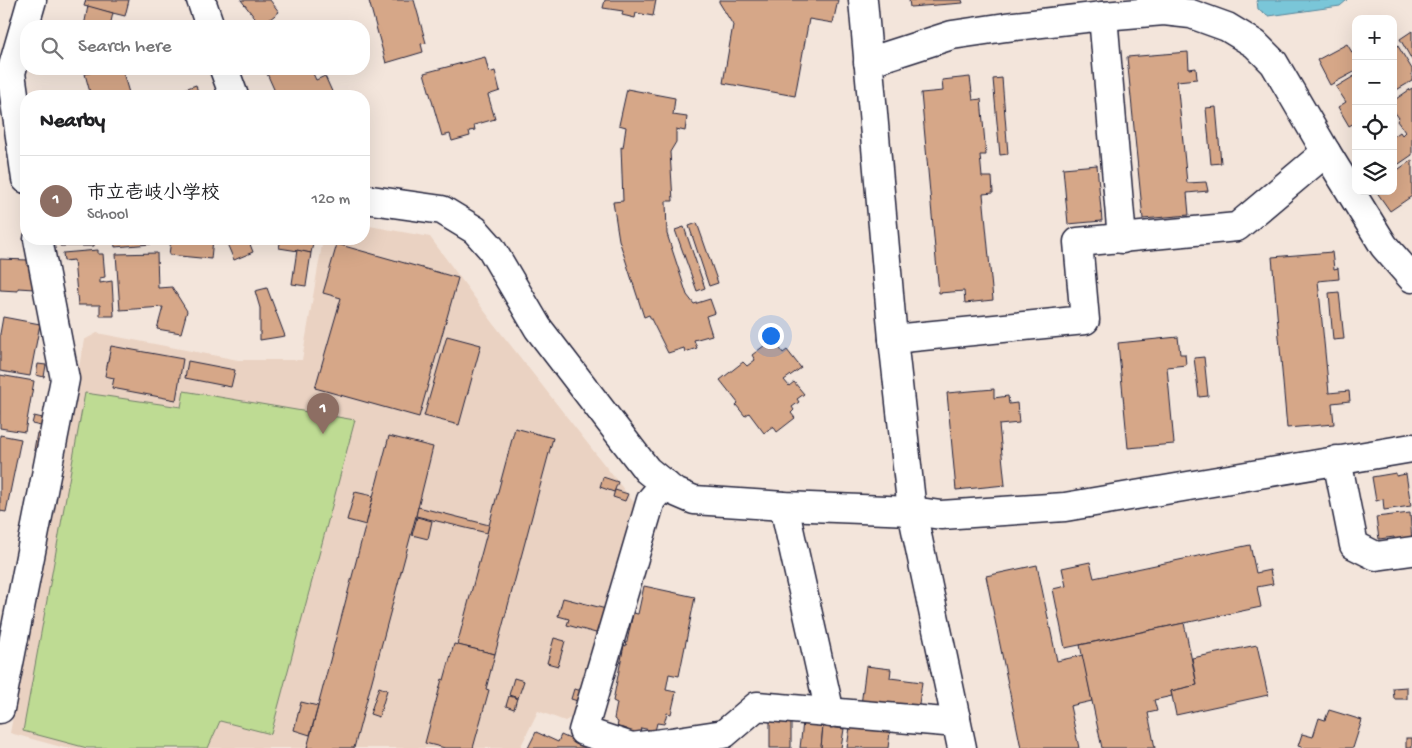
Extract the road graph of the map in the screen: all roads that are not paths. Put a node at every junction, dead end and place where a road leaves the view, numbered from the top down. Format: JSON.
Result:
{"nodes":[{"id":1,"x":32,"y":0,"type":"edge"},
{"id":2,"x":201,"y":0,"type":"edge"},
{"id":3,"x":863,"y":0,"type":"edge"},
{"id":4,"x":1103,"y":16,"type":"junction"},
{"id":5,"x":26,"y":20,"type":"edge"},
{"id":6,"x":208,"y":20,"type":"edge"},
{"id":7,"x":20,"y":42,"type":"edge"},
{"id":8,"x":868,"y":62,"type":"junction"},
{"id":9,"x":226,"y":75,"type":"edge"},
{"id":10,"x":232,"y":90,"type":"edge"},
{"id":11,"x":1326,"y":152,"type":"junction"},
{"id":12,"x":17,"y":172,"type":"edge"},
{"id":13,"x":370,"y":200,"type":"edge"},
{"id":14,"x":1122,"y":238,"type":"junction"},
{"id":15,"x":39,"y":245,"type":"edge"},
{"id":16,"x":1412,"y":278,"type":"edge"},
{"id":17,"x":893,"y":338,"type":"junction"},
{"id":18,"x":1412,"y":448,"type":"edge"},
{"id":19,"x":1337,"y":460,"type":"junction"},
{"id":20,"x":665,"y":484,"type":"junction"},
{"id":21,"x":784,"y":506,"type":"junction"},
{"id":22,"x":912,"y":511,"type":"junction"},
{"id":23,"x":1412,"y":551,"type":"edge"},
{"id":24,"x":0,"y":709,"type":"edge"},
{"id":25,"x":830,"y":713,"type":"junction"},
{"id":26,"x":956,"y":718,"type":"junction"},
{"id":27,"x":962,"y":748,"type":"edge"}],
"edges":[{"from":1,"to":5,"type":"street"},
{"from":2,"to":6,"type":"street"},
{"from":3,"to":8,"type":"street"},
{"from":4,"to":8,"type":"street"},
{"from":4,"to":11,"type":"street"},
{"from":4,"to":14,"type":"street"},
{"from":7,"to":12,"type":"street"},
{"from":8,"to":17,"type":"street"},
{"from":9,"to":10,"type":"street"},
{"from":11,"to":14,"type":"street"},
{"from":11,"to":16,"type":"street"},
{"from":13,"to":20,"type":"street"},
{"from":14,"to":17,"type":"street"},
{"from":15,"to":24,"type":"street"},
{"from":17,"to":22,"type":"street"},
{"from":18,"to":19,"type":"street"},
{"from":19,"to":22,"type":"street"},
{"from":19,"to":23,"type":"street"},
{"from":20,"to":21,"type":"street"},
{"from":20,"to":25,"type":"street"},
{"from":21,"to":22,"type":"street"},
{"from":21,"to":25,"type":"street"},
{"from":22,"to":26,"type":"street"},
{"from":25,"to":26,"type":"street"},
{"from":26,"to":27,"type":"street"}]}
